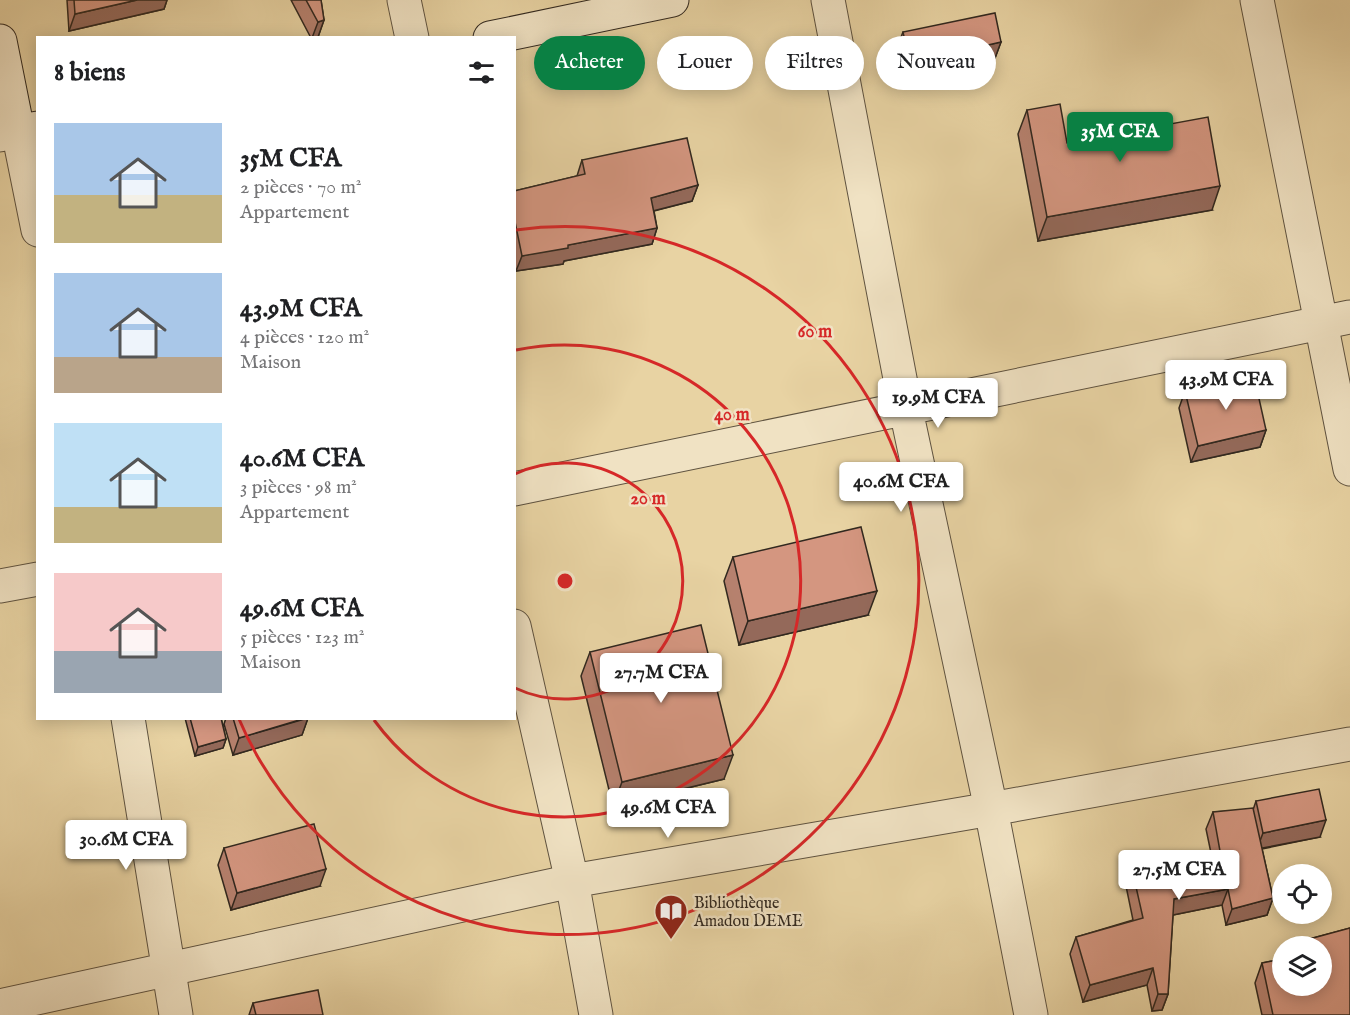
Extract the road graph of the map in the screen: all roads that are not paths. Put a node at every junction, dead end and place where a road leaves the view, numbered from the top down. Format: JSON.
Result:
{"nodes":[{"id":1,"x":404,"y":0,"type":"edge"},
{"id":2,"x":672,"y":0,"type":"edge"},
{"id":3,"x":828,"y":0,"type":"edge"},
{"id":4,"x":1257,"y":0,"type":"edge"},
{"id":5,"x":412,"y":36,"type":"edge"},
{"id":6,"x":499,"y":36,"type":"edge"},
{"id":7,"x":0,"y":41,"type":"edge"},
{"id":8,"x":18,"y":131,"type":"edge"},
{"id":9,"x":36,"y":220,"type":"edge"},
{"id":10,"x":1336,"y":320,"type":"edge"},
{"id":11,"x":906,"y":410,"type":"junction"},
{"id":12,"x":1350,"y":469,"type":"edge"},
{"id":13,"x":516,"y":489,"type":"edge"},
{"id":14,"x":36,"y":579,"type":"edge"},
{"id":15,"x":0,"y":586,"type":"edge"},
{"id":16,"x":516,"y":635,"type":"edge"},
{"id":17,"x":128,"y":720,"type":"edge"},
{"id":18,"x":1350,"y":744,"type":"edge"},
{"id":19,"x":991,"y":809,"type":"junction"},
{"id":20,"x":572,"y":881,"type":"junction"},
{"id":21,"x":167,"y":969,"type":"junction"},
{"id":22,"x":0,"y":1006,"type":"edge"},
{"id":23,"x":176,"y":1015,"type":"edge"},
{"id":24,"x":596,"y":1015,"type":"edge"},
{"id":25,"x":1031,"y":1015,"type":"edge"}],
"edges":[{"from":1,"to":5,"type":"street"},
{"from":2,"to":6,"type":"street"},
{"from":3,"to":11,"type":"street"},
{"from":4,"to":10,"type":"street"},
{"from":7,"to":8,"type":"street"},
{"from":8,"to":9,"type":"street"},
{"from":10,"to":11,"type":"street"},
{"from":10,"to":12,"type":"street"},
{"from":11,"to":13,"type":"street"},
{"from":11,"to":19,"type":"street"},
{"from":14,"to":15,"type":"street"},
{"from":16,"to":20,"type":"street"},
{"from":17,"to":21,"type":"street"},
{"from":18,"to":19,"type":"street"},
{"from":19,"to":20,"type":"street"},
{"from":19,"to":25,"type":"street"},
{"from":20,"to":21,"type":"street"},
{"from":20,"to":24,"type":"street"},
{"from":21,"to":22,"type":"street"},
{"from":21,"to":23,"type":"street"}]}
